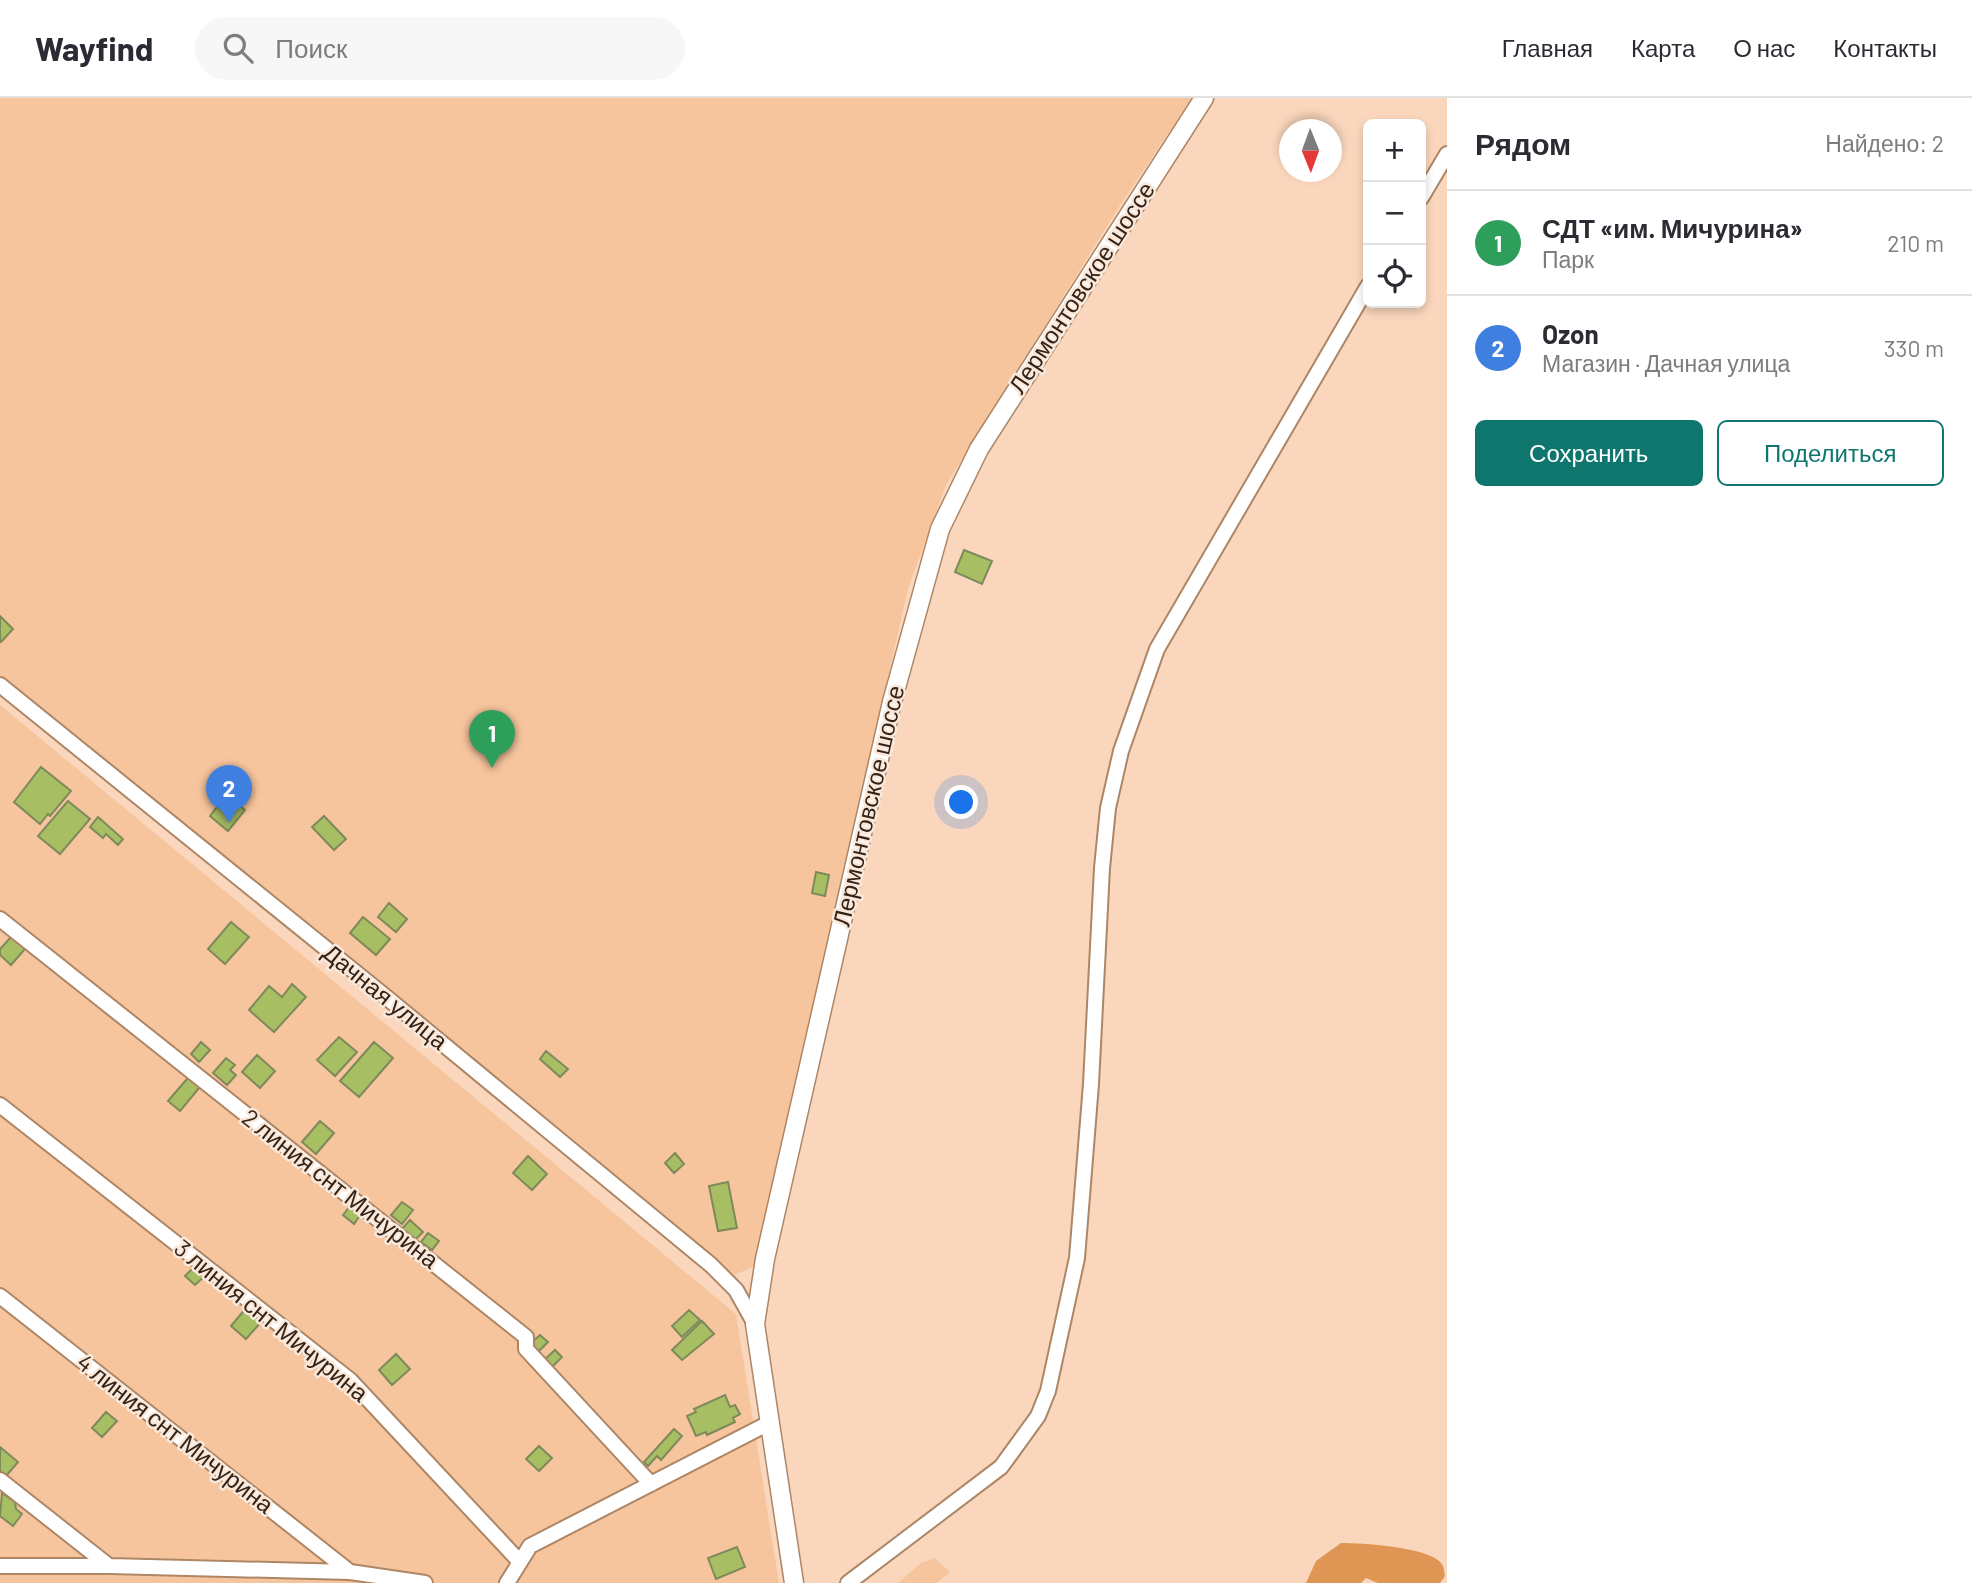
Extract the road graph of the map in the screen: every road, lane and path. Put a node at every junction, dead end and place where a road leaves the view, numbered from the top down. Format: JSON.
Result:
{"nodes":[{"id":1,"x":1204,"y":98,"type":"edge"},
{"id":2,"x":1447,"y":154,"type":"edge"},
{"id":3,"x":1426,"y":190,"type":"edge"},
{"id":4,"x":1363,"y":295,"type":"edge"},
{"id":5,"x":0,"y":685,"type":"edge"},
{"id":6,"x":0,"y":919,"type":"edge"},
{"id":7,"x":0,"y":1105,"type":"edge"},
{"id":8,"x":0,"y":1296,"type":"edge"},
{"id":9,"x":755,"y":1324,"type":"junction"},
{"id":10,"x":771,"y":1422,"type":"junction"},
{"id":11,"x":0,"y":1480,"type":"edge"},
{"id":12,"x":651,"y":1484,"type":"junction"},
{"id":13,"x":520,"y":1562,"type":"junction"},
{"id":14,"x":0,"y":1566,"type":"edge"},
{"id":15,"x":109,"y":1566,"type":"junction"},
{"id":16,"x":350,"y":1572,"type":"junction"},
{"id":17,"x":425,"y":1583,"type":"edge"},
{"id":18,"x":507,"y":1583,"type":"edge"},
{"id":19,"x":794,"y":1583,"type":"edge"},
{"id":20,"x":848,"y":1583,"type":"edge"}],
"edges":[{"from":1,"to":9,"type":"street","name":"Лермонтовское шоссе"},
{"from":2,"to":3,"type":"street"},
{"from":4,"to":20,"type":"street"},
{"from":5,"to":9,"type":"street","name":"Дачная улица"},
{"from":6,"to":12,"type":"street","name":"2 линия снт Мичурина"},
{"from":7,"to":13,"type":"street","name":"3 линия снт Мичурина"},
{"from":8,"to":16,"type":"street","name":"4 линия снт Мичурина"},
{"from":9,"to":10,"type":"street","name":"Лермонтовское шоссе"},
{"from":10,"to":12,"type":"street"},
{"from":10,"to":19,"type":"street","name":"Лермонтовское шоссе"},
{"from":11,"to":15,"type":"street"},
{"from":12,"to":13,"type":"street"},
{"from":13,"to":18,"type":"street"},
{"from":14,"to":15,"type":"street"},
{"from":15,"to":16,"type":"street"},
{"from":16,"to":17,"type":"street"}]}
